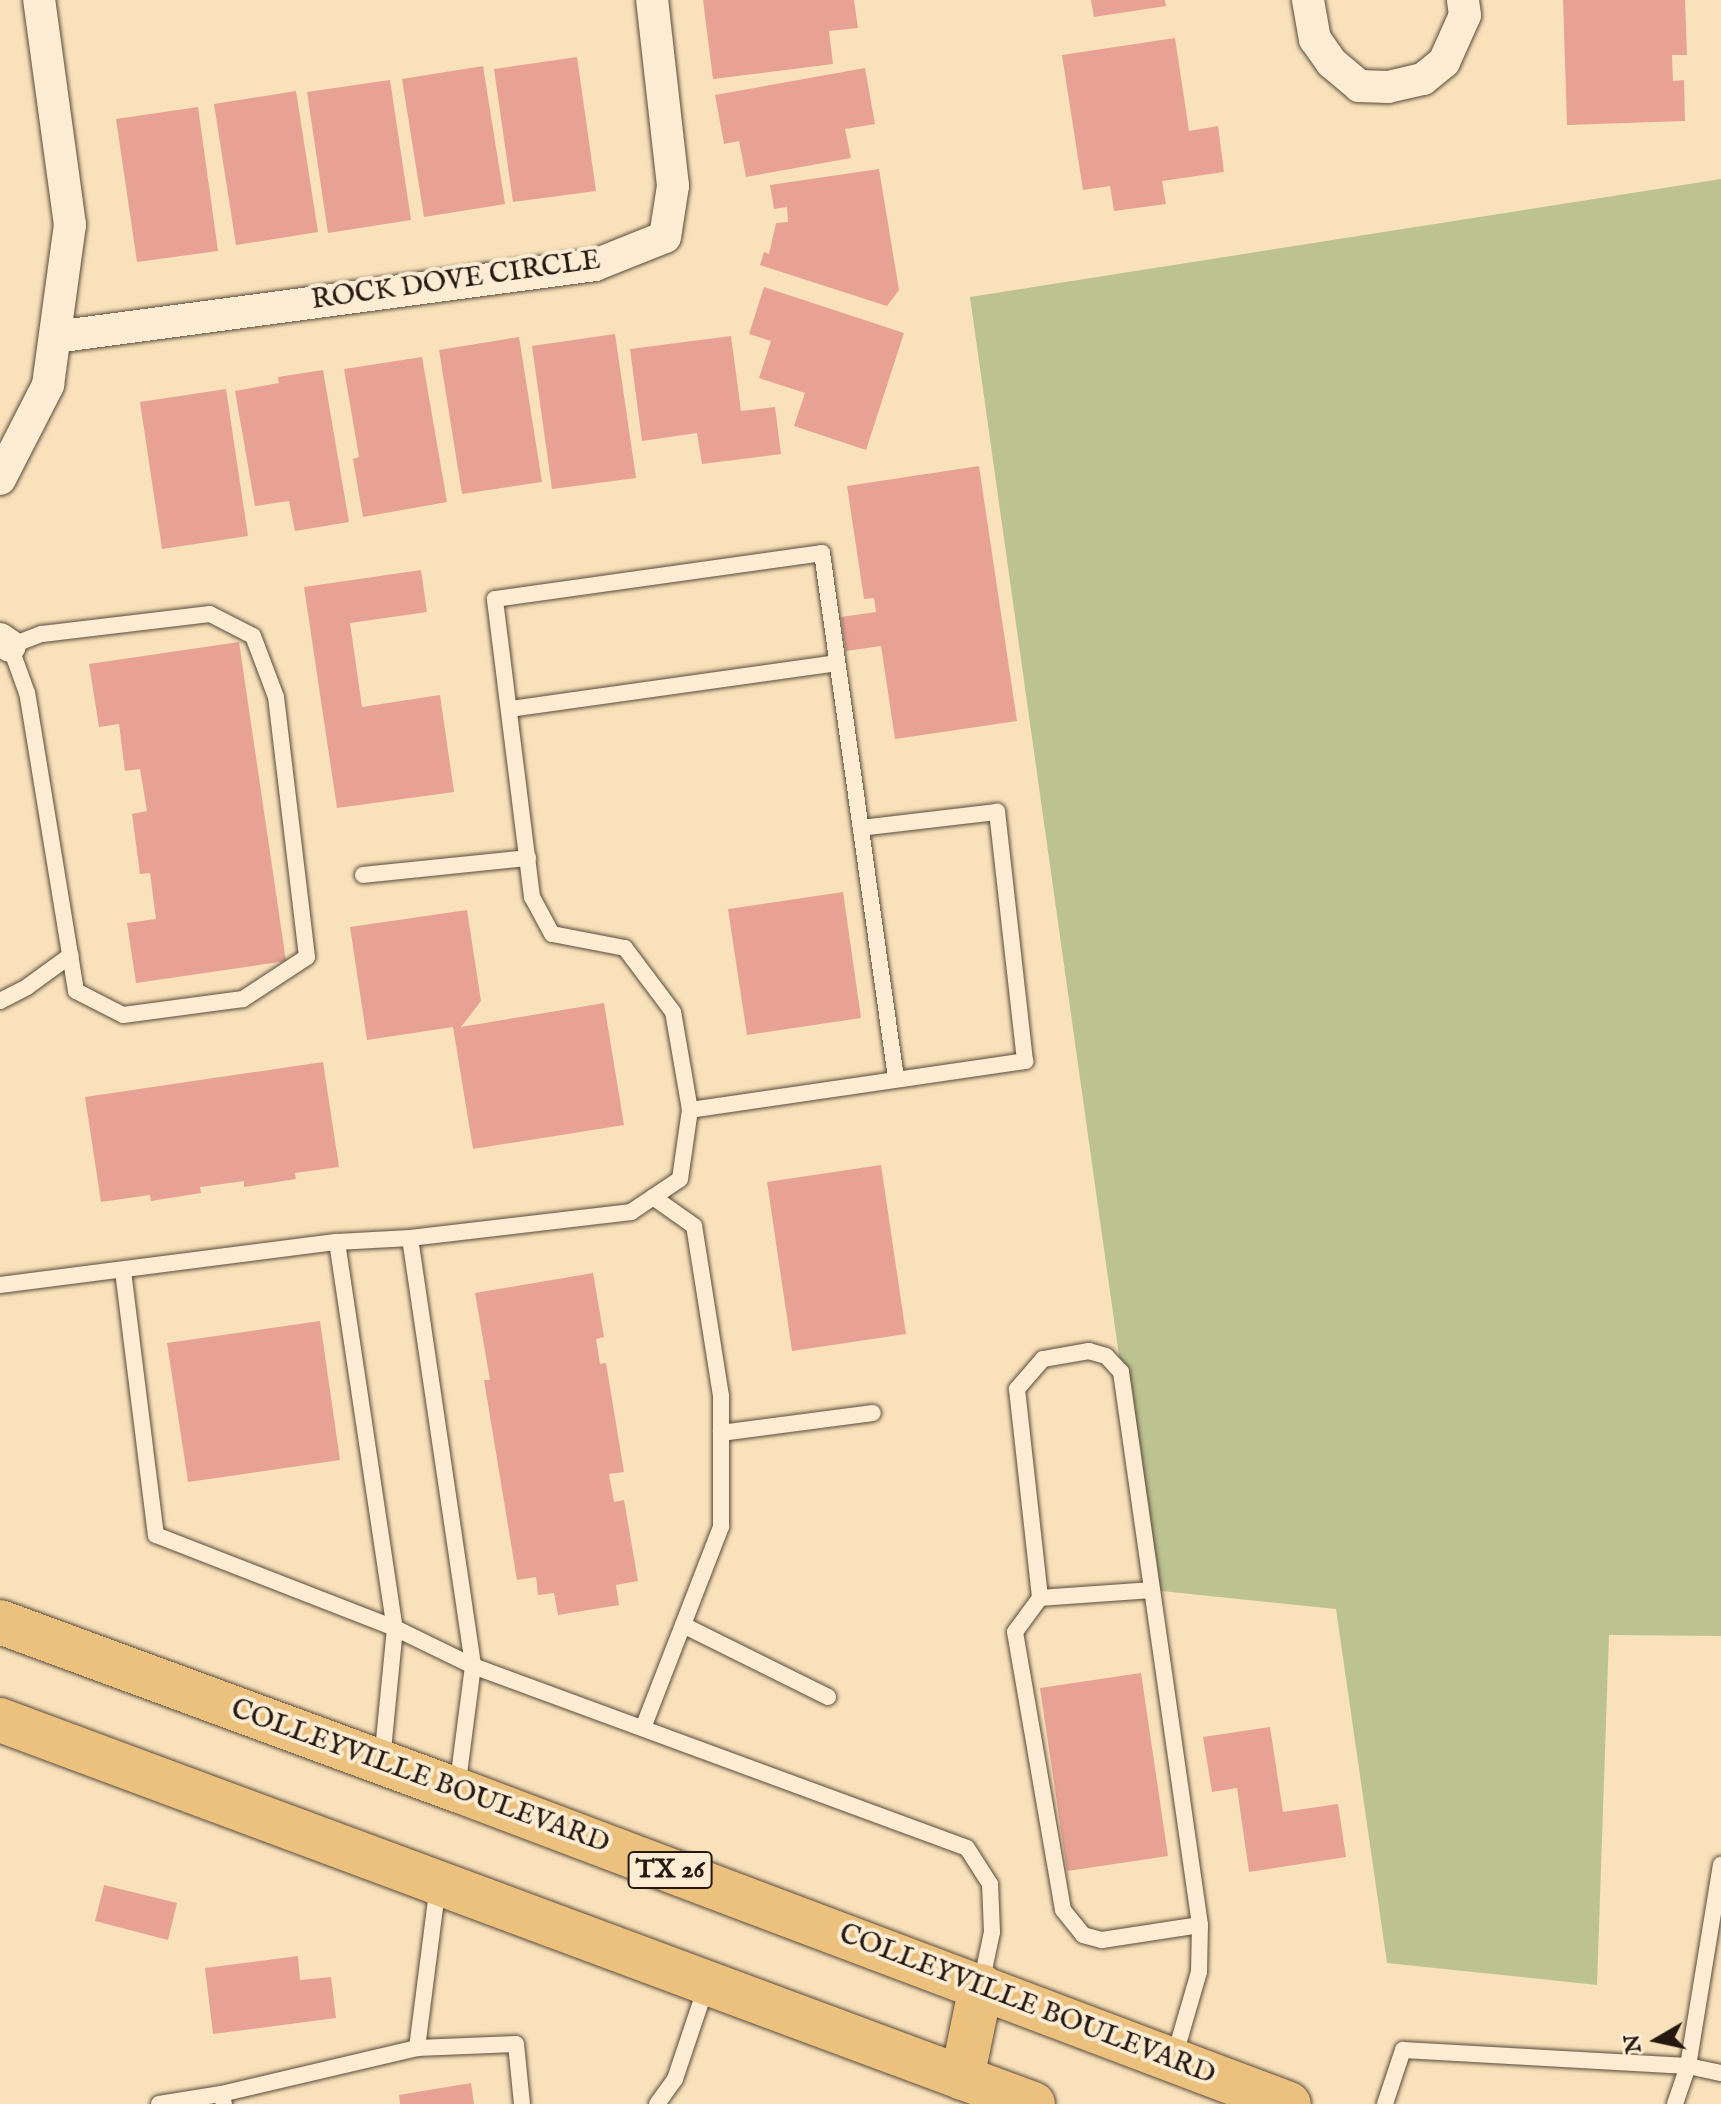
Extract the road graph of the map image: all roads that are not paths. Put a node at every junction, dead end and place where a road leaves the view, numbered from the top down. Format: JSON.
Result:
{"nodes":[{"id":1,"x":39,"y":0,"type":"edge"},
{"id":2,"x":652,"y":0,"type":"edge"},
{"id":3,"x":1308,"y":0,"type":"edge"},
{"id":4,"x":1463,"y":0,"type":"edge"},
{"id":5,"x":55,"y":337,"type":"junction"},
{"id":6,"x":0,"y":479,"type":"edge"},
{"id":7,"x":5,"y":643,"type":"edge"},
{"id":8,"x":837,"y":663,"type":"junction"},
{"id":9,"x":510,"y":709,"type":"junction"},
{"id":10,"x":861,"y":828,"type":"junction"},
{"id":11,"x":528,"y":858,"type":"junction"},
{"id":12,"x":363,"y":875,"type":"dead end"},
{"id":13,"x":71,"y":955,"type":"junction"},
{"id":14,"x":0,"y":1001,"type":"edge"},
{"id":15,"x":896,"y":1078,"type":"junction"},
{"id":16,"x":690,"y":1110,"type":"junction"},
{"id":17,"x":653,"y":1197,"type":"junction"},
{"id":18,"x":410,"y":1238,"type":"junction"},
{"id":19,"x":337,"y":1242,"type":"junction"},
{"id":20,"x":123,"y":1271,"type":"junction"},
{"id":21,"x":0,"y":1285,"type":"edge"},
{"id":22,"x":873,"y":1413,"type":"dead end"},
{"id":23,"x":721,"y":1433,"type":"junction"},
{"id":24,"x":1152,"y":1590,"type":"junction"},
{"id":25,"x":1040,"y":1598,"type":"junction"},
{"id":26,"x":0,"y":1622,"type":"edge"},
{"id":27,"x":683,"y":1625,"type":"junction"},
{"id":28,"x":395,"y":1628,"type":"junction"},
{"id":29,"x":473,"y":1666,"type":"junction"},
{"id":30,"x":828,"y":1697,"type":"dead end"},
{"id":31,"x":0,"y":1720,"type":"edge"},
{"id":32,"x":643,"y":1728,"type":"junction"},
{"id":33,"x":382,"y":1763,"type":"junction"},
{"id":34,"x":457,"y":1790,"type":"junction"},
{"id":35,"x":1721,"y":1865,"type":"edge"},
{"id":36,"x":438,"y":1884,"type":"junction"},
{"id":37,"x":1200,"y":1925,"type":"junction"},
{"id":38,"x":708,"y":1982,"type":"junction"},
{"id":39,"x":981,"y":1986,"type":"junction"},
{"id":40,"x":417,"y":2048,"type":"junction"},
{"id":41,"x":1173,"y":2060,"type":"junction"},
{"id":42,"x":1688,"y":2066,"type":"junction"},
{"id":43,"x":1721,"y":2073,"type":"edge"},
{"id":44,"x":960,"y":2084,"type":"junction"},
{"id":45,"x":223,"y":2099,"type":"edge"},
{"id":46,"x":159,"y":2104,"type":"edge"},
{"id":47,"x":522,"y":2104,"type":"edge"},
{"id":48,"x":657,"y":2104,"type":"edge"},
{"id":49,"x":1033,"y":2104,"type":"edge"},
{"id":50,"x":1289,"y":2104,"type":"edge"},
{"id":51,"x":1385,"y":2104,"type":"edge"},
{"id":52,"x":1675,"y":2104,"type":"edge"}],
"edges":[{"from":1,"to":5,"type":"street"},
{"from":2,"to":5,"type":"street","name":"ROCK DOVE CIRCLE"},
{"from":3,"to":4,"type":"street"},
{"from":5,"to":6,"type":"street"},
{"from":7,"to":13,"type":"lane"},
{"from":7,"to":13,"type":"lane"},
{"from":8,"to":9,"type":"lane"},
{"from":8,"to":9,"type":"lane"},
{"from":8,"to":10,"type":"lane"},
{"from":9,"to":11,"type":"lane"},
{"from":10,"to":15,"type":"lane"},
{"from":10,"to":15,"type":"lane"},
{"from":11,"to":12,"type":"lane"},
{"from":11,"to":16,"type":"lane"},
{"from":13,"to":14,"type":"lane"},
{"from":15,"to":16,"type":"lane"},
{"from":16,"to":17,"type":"lane"},
{"from":17,"to":18,"type":"lane"},
{"from":17,"to":23,"type":"lane"},
{"from":18,"to":19,"type":"lane"},
{"from":18,"to":29,"type":"lane"},
{"from":19,"to":20,"type":"lane"},
{"from":19,"to":28,"type":"lane"},
{"from":20,"to":21,"type":"lane"},
{"from":20,"to":28,"type":"lane"},
{"from":22,"to":23,"type":"lane"},
{"from":23,"to":27,"type":"lane"},
{"from":24,"to":25,"type":"lane"},
{"from":24,"to":25,"type":"lane"},
{"from":24,"to":37,"type":"lane"},
{"from":25,"to":37,"type":"lane"},
{"from":26,"to":33,"type":"main road","name":"COLLEYVILLE BOULEVARD","number":"TX 26"},
{"from":27,"to":30,"type":"lane"},
{"from":27,"to":32,"type":"lane"},
{"from":28,"to":29,"type":"lane"},
{"from":28,"to":33,"type":"lane"},
{"from":29,"to":32,"type":"lane"},
{"from":29,"to":34,"type":"lane"},
{"from":31,"to":36,"type":"main road"},
{"from":32,"to":39,"type":"lane"},
{"from":33,"to":34,"type":"main road","name":"COLLEYVILLE BOULEVARD","number":"TX 26"},
{"from":34,"to":39,"type":"main road","name":"COLLEYVILLE BOULEVARD","number":"TX 26"},
{"from":35,"to":42,"type":"lane"},
{"from":36,"to":38,"type":"main road"},
{"from":36,"to":40,"type":"lane"},
{"from":37,"to":41,"type":"lane"},
{"from":38,"to":44,"type":"main road"},
{"from":38,"to":48,"type":"lane"},
{"from":39,"to":41,"type":"main road","name":"COLLEYVILLE BOULEVARD","number":"TX 26"},
{"from":39,"to":44,"type":"main road"},
{"from":40,"to":45,"type":"lane"},
{"from":40,"to":47,"type":"lane"},
{"from":41,"to":50,"type":"main road","name":"COLLEYVILLE BOULEVARD","number":"TX 26"},
{"from":42,"to":43,"type":"lane"},
{"from":42,"to":51,"type":"lane"},
{"from":42,"to":52,"type":"lane"},
{"from":44,"to":49,"type":"main road"},
{"from":45,"to":46,"type":"lane"}]}
